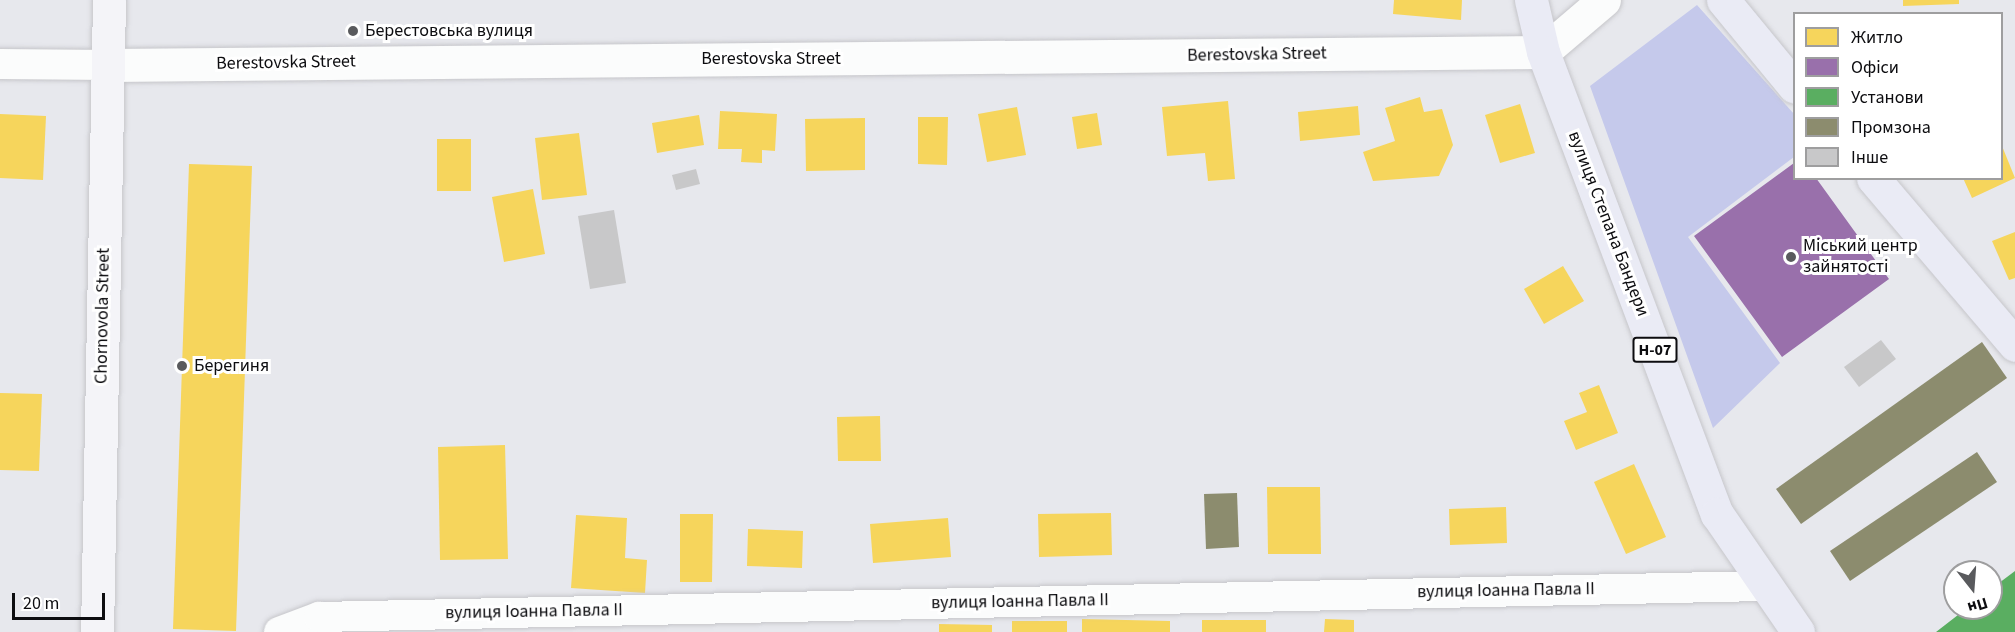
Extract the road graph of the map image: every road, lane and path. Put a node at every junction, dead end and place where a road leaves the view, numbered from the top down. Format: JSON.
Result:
{"nodes":[{"id":1,"x":109,"y":0,"type":"edge"},
{"id":2,"x":1531,"y":0,"type":"edge"},
{"id":3,"x":1604,"y":0,"type":"edge"},
{"id":4,"x":1723,"y":0,"type":"edge"},
{"id":5,"x":1543,"y":52,"type":"junction"},
{"id":6,"x":0,"y":64,"type":"edge"},
{"id":7,"x":109,"y":65,"type":"junction"},
{"id":8,"x":1793,"y":85,"type":"edge"},
{"id":9,"x":1876,"y":180,"type":"edge"},
{"id":10,"x":2015,"y":345,"type":"edge"},
{"id":11,"x":1763,"y":586,"type":"junction"},
{"id":12,"x":97,"y":632,"type":"edge"},
{"id":13,"x":279,"y":632,"type":"edge"},
{"id":14,"x":1798,"y":632,"type":"edge"}],
"edges":[{"from":1,"to":7,"type":"main road","name":"Chornovola Street"},
{"from":2,"to":5,"type":"main road","name":"вулиця Степана Бандери","number":"Н-07"},
{"from":3,"to":5,"type":"street"},
{"from":4,"to":8,"type":"main road"},
{"from":5,"to":7,"type":"street","name":"Berestovska Street"},
{"from":5,"to":11,"type":"main road","name":"вулиця Степана Бандери","number":"Н-07"},
{"from":6,"to":7,"type":"street","name":"Berestovska Street"},
{"from":7,"to":12,"type":"main road","name":"Chornovola Street"},
{"from":9,"to":10,"type":"main road"},
{"from":11,"to":13,"type":"street","name":"вулиця Іоанна Павла II"},
{"from":11,"to":14,"type":"main road","name":"вулиця Степана Бандери","number":"Н-07"}]}
